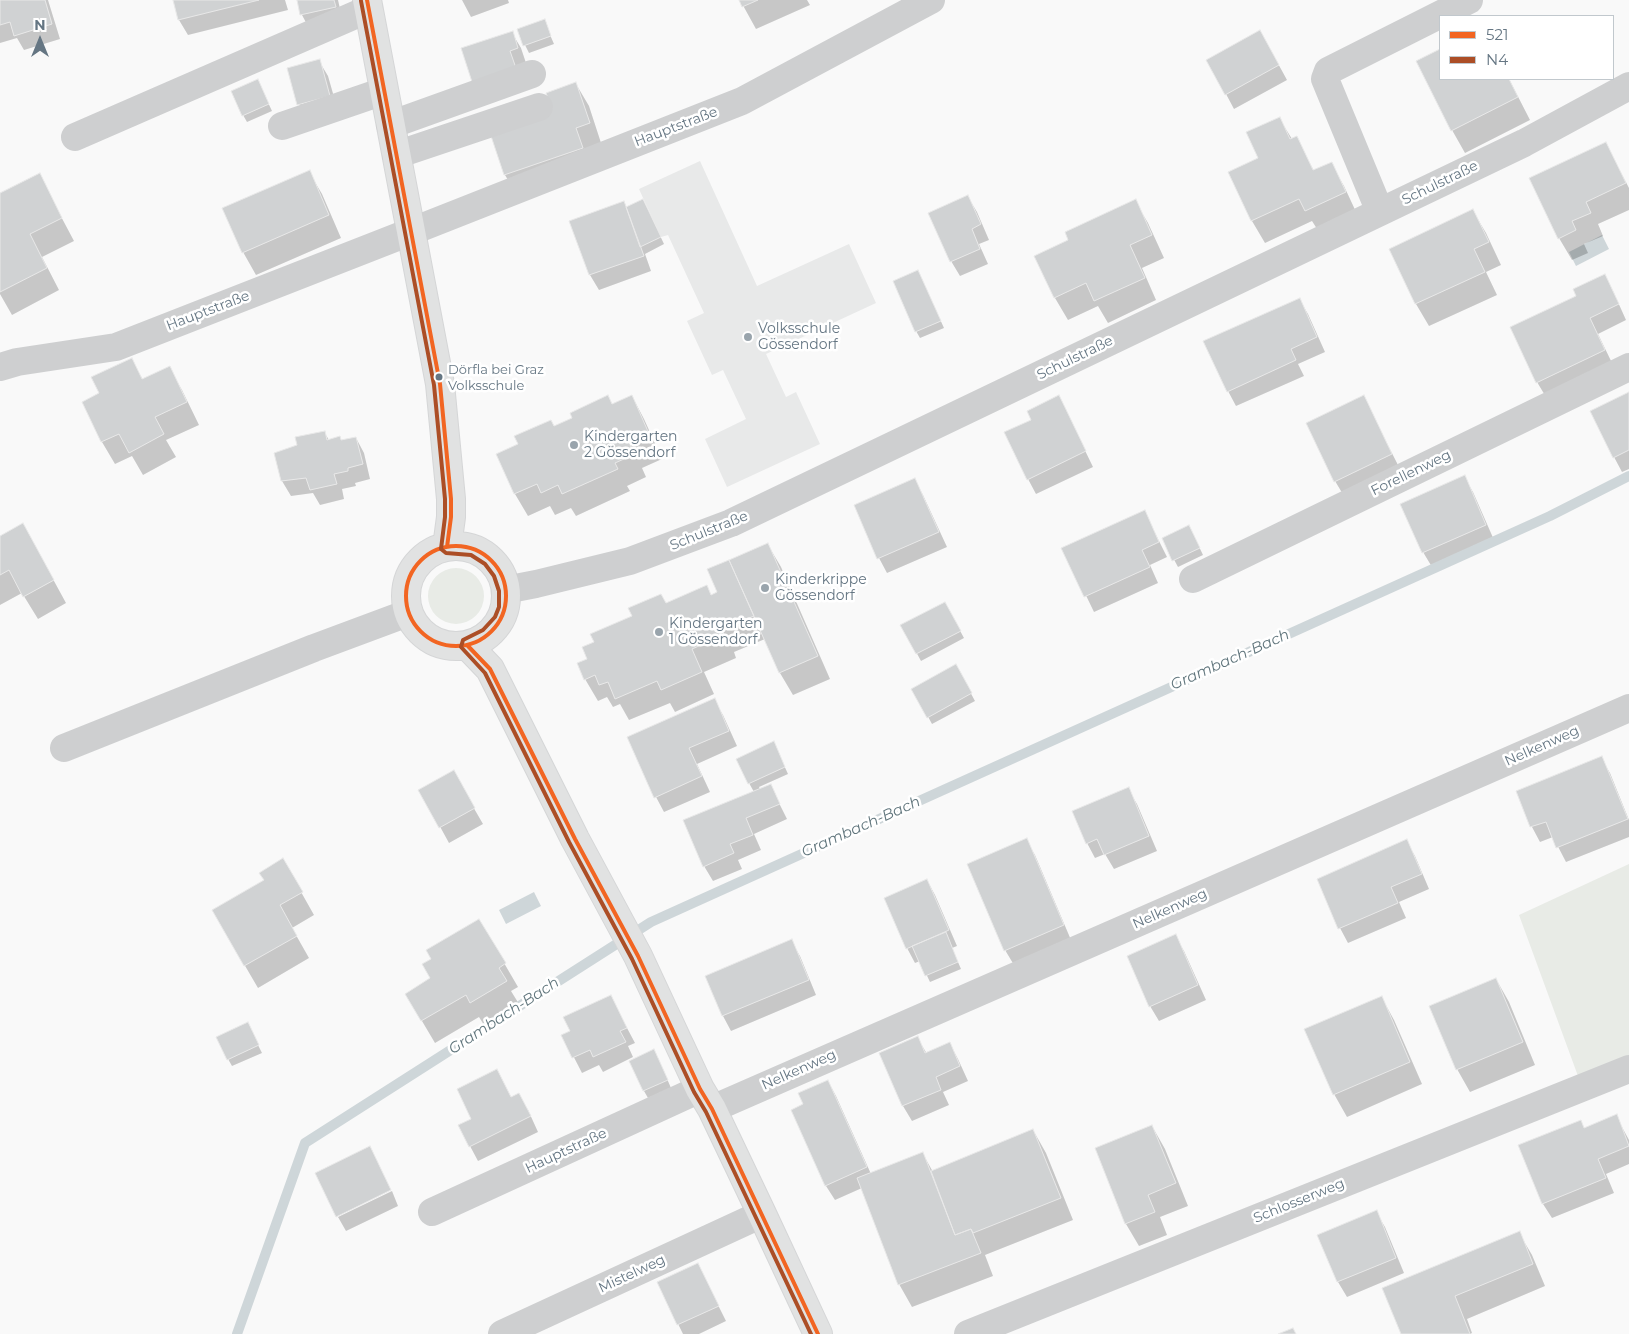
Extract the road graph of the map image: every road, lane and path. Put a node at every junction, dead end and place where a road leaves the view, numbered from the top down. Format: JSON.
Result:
{"nodes":[{"id":1,"x":931,"y":0,"type":"edge"},
{"id":2,"x":1469,"y":0,"type":"edge"},
{"id":3,"x":368,"y":4,"type":"edge"},
{"id":4,"x":1439,"y":15,"type":"edge"},
{"id":5,"x":1439,"y":15,"type":"edge"},
{"id":6,"x":532,"y":74,"type":"dead end"},
{"id":7,"x":1629,"y":86,"type":"edge"},
{"id":8,"x":384,"y":91,"type":"junction"},
{"id":9,"x":539,"y":107,"type":"dead end"},
{"id":10,"x":390,"y":125,"type":"junction"},
{"id":11,"x":282,"y":126,"type":"dead end"},
{"id":12,"x":76,"y":137,"type":"dead end"},
{"id":13,"x":396,"y":155,"type":"junction"},
{"id":14,"x":1380,"y":212,"type":"junction"},
{"id":15,"x":410,"y":232,"type":"junction"},
{"id":16,"x":1629,"y":366,"type":"edge"},
{"id":17,"x":0,"y":367,"type":"edge"},
{"id":18,"x":446,"y":547,"type":"junction"},
{"id":19,"x":1193,"y":579,"type":"dead end"},
{"id":20,"x":505,"y":590,"type":"junction"},
{"id":21,"x":408,"y":613,"type":"junction"},
{"id":22,"x":467,"y":645,"type":"junction"},
{"id":23,"x":1629,"y":708,"type":"edge"},
{"id":24,"x":64,"y":748,"type":"dead end"},
{"id":25,"x":1629,"y":1069,"type":"edge"},
{"id":26,"x":706,"y":1099,"type":"junction"},
{"id":27,"x":432,"y":1212,"type":"dead end"},
{"id":28,"x":762,"y":1214,"type":"junction"},
{"id":29,"x":502,"y":1334,"type":"edge"},
{"id":30,"x":818,"y":1334,"type":"edge"},
{"id":31,"x":968,"y":1334,"type":"edge"}],
"edges":[{"from":1,"to":15,"type":"street","name":"Hauptstraße"},
{"from":2,"to":5,"type":"street"},
{"from":3,"to":8,"type":"main road"},
{"from":3,"to":12,"type":"street"},
{"from":4,"to":14,"type":"street"},
{"from":6,"to":10,"type":"street"},
{"from":7,"to":14,"type":"street","name":"Schulstraße"},
{"from":8,"to":10,"type":"main road"},
{"from":8,"to":11,"type":"street"},
{"from":9,"to":13,"type":"street"},
{"from":10,"to":13,"type":"main road"},
{"from":13,"to":15,"type":"main road"},
{"from":14,"to":20,"type":"street","name":"Schulstraße"},
{"from":15,"to":17,"type":"street","name":"Hauptstraße"},
{"from":15,"to":18,"type":"main road"},
{"from":16,"to":19,"type":"street","name":"Forellenweg"},
{"from":18,"to":20,"type":"main road"},
{"from":18,"to":21,"type":"main road"},
{"from":20,"to":22,"type":"main road"},
{"from":21,"to":22,"type":"main road"},
{"from":21,"to":24,"type":"street"},
{"from":22,"to":26,"type":"main road"},
{"from":23,"to":26,"type":"street","name":"Nelkenweg"},
{"from":25,"to":31,"type":"street","name":"Schlosserweg"},
{"from":26,"to":27,"type":"street","name":"Hauptstraße"},
{"from":26,"to":28,"type":"main road"},
{"from":28,"to":29,"type":"street","name":"Mistelweg"},
{"from":28,"to":30,"type":"main road"}]}
